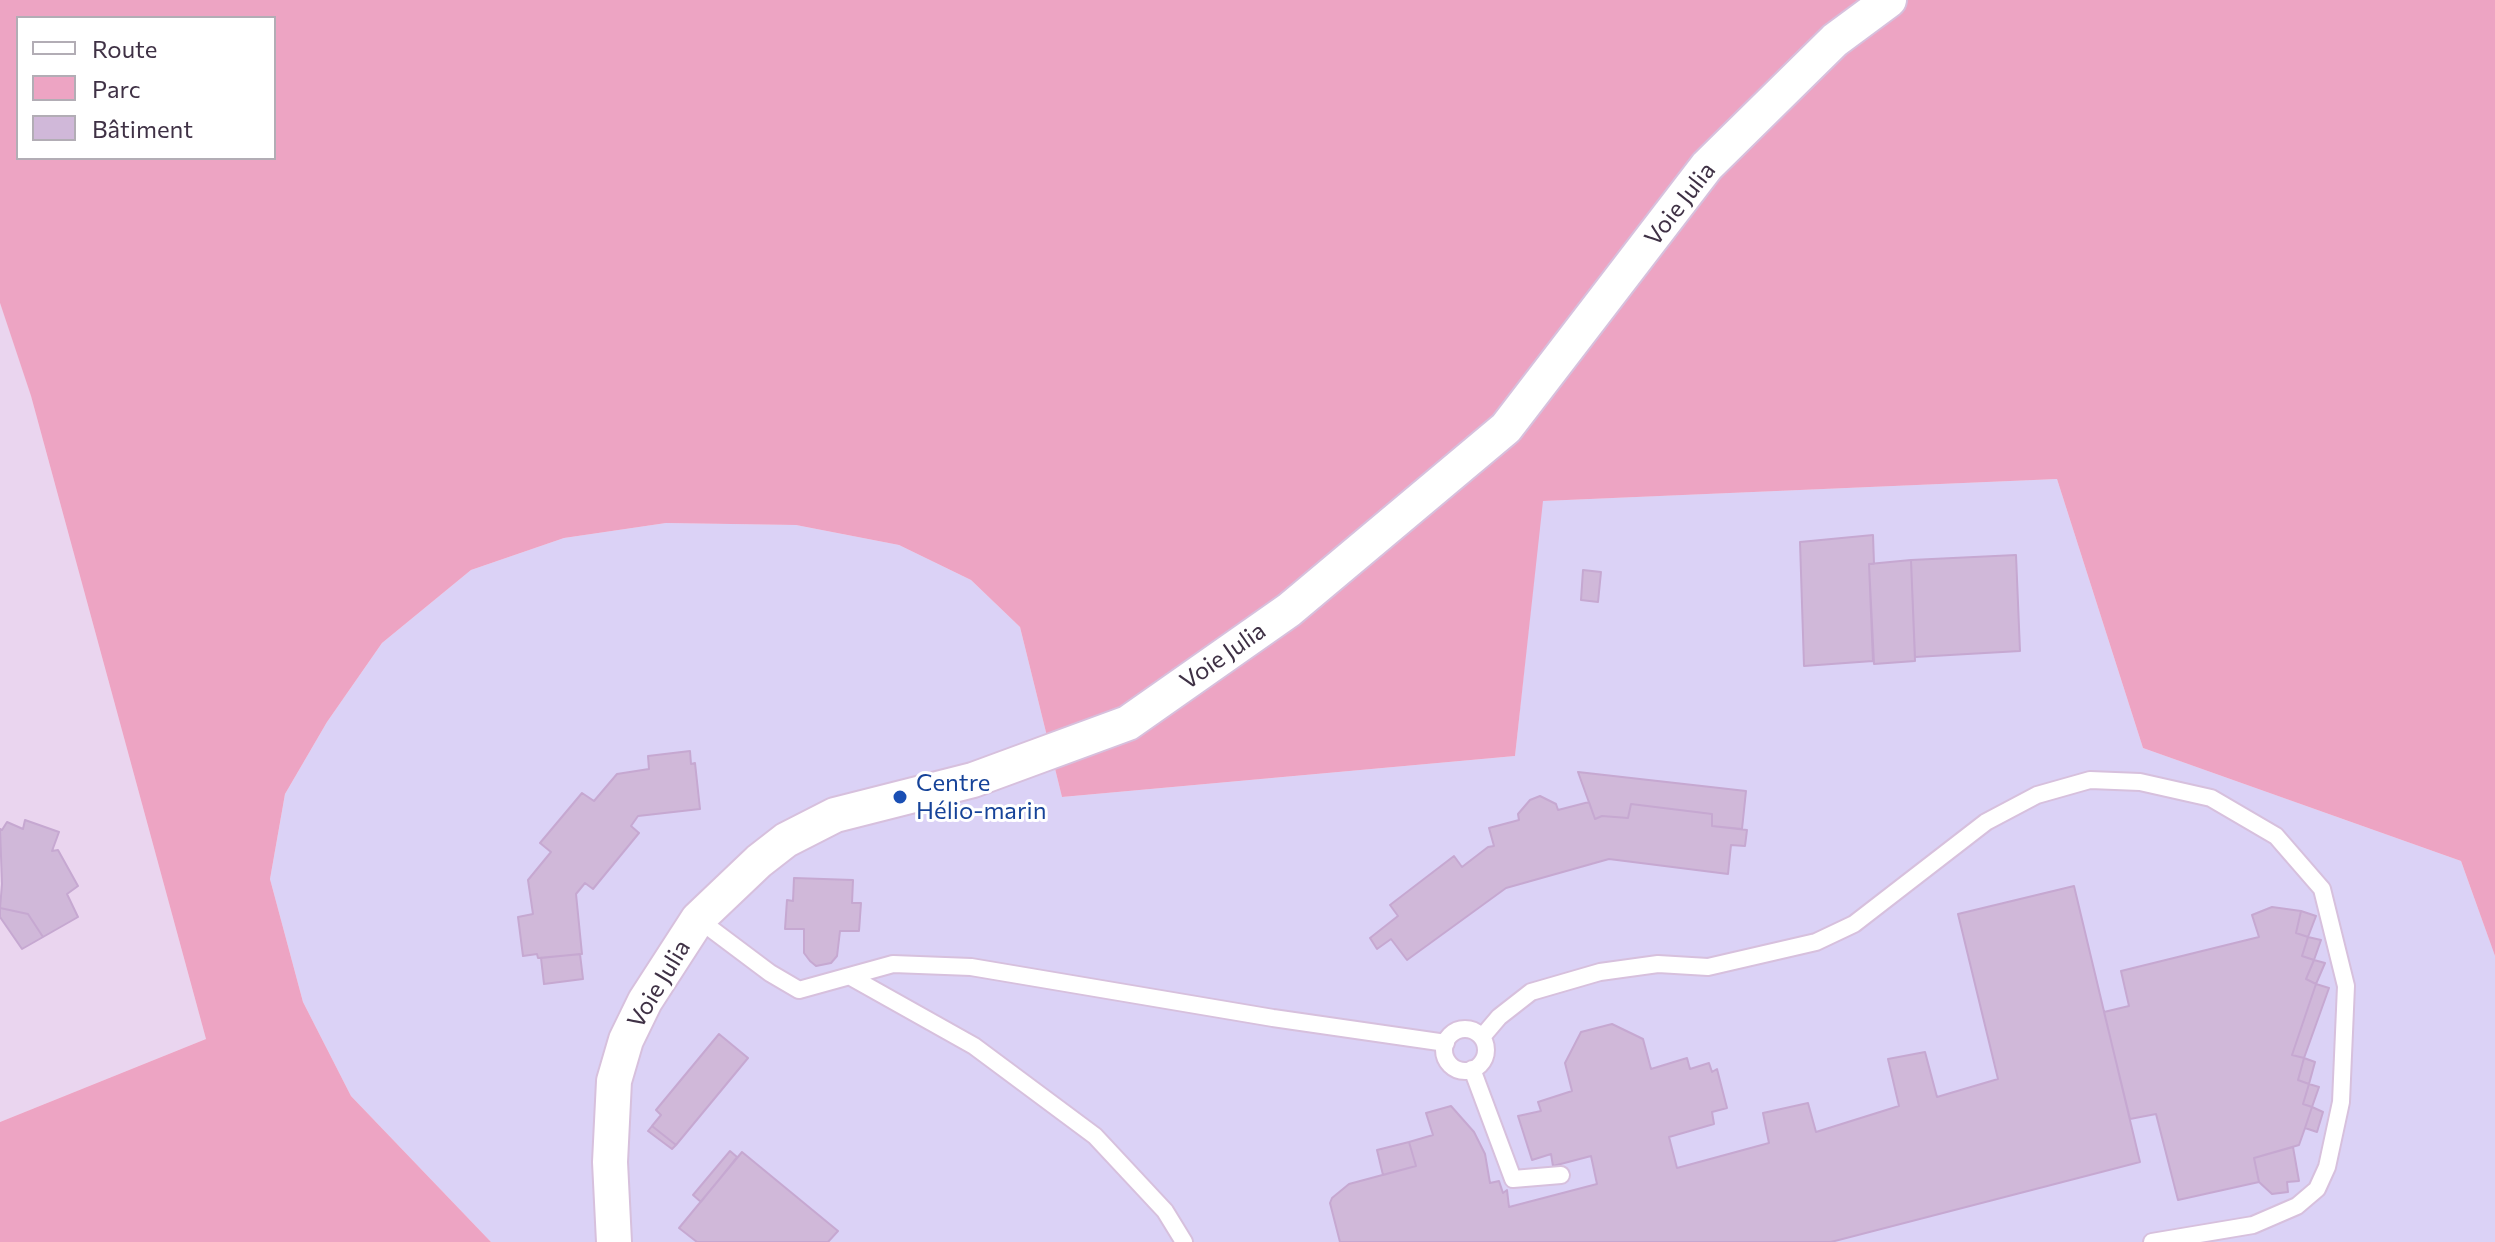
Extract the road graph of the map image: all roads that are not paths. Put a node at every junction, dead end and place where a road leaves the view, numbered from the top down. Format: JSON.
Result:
{"nodes":[{"id":1,"x":1889,"y":0,"type":"edge"},
{"id":2,"x":698,"y":919,"type":"junction"},
{"id":3,"x":851,"y":977,"type":"junction"},
{"id":4,"x":1482,"y":1037,"type":"junction"},
{"id":5,"x":1446,"y":1043,"type":"junction"},
{"id":6,"x":1472,"y":1069,"type":"junction"},
{"id":7,"x":1561,"y":1175,"type":"dead end"},
{"id":8,"x":614,"y":1242,"type":"edge"},
{"id":9,"x":1184,"y":1242,"type":"edge"},
{"id":10,"x":2152,"y":1242,"type":"edge"}],
"edges":[{"from":1,"to":2,"type":"street","name":"Voie Julia"},
{"from":2,"to":3,"type":"lane"},
{"from":2,"to":8,"type":"street","name":"Voie Julia"},
{"from":3,"to":5,"type":"lane"},
{"from":3,"to":9,"type":"lane"},
{"from":4,"to":5,"type":"lane"},
{"from":4,"to":6,"type":"lane"},
{"from":4,"to":10,"type":"lane"},
{"from":5,"to":6,"type":"lane"},
{"from":6,"to":7,"type":"lane"}]}
